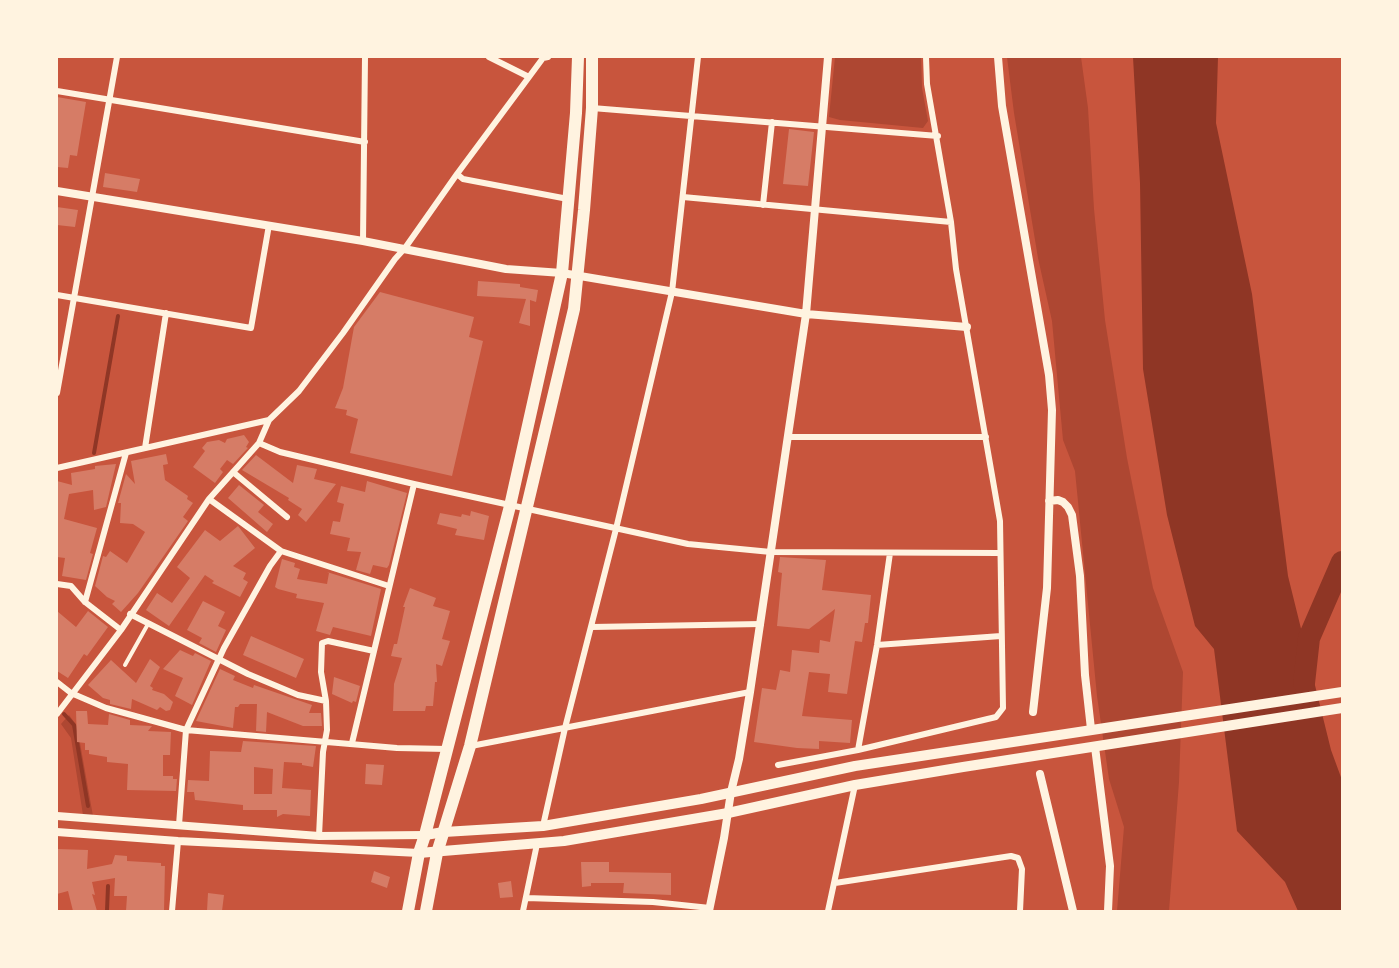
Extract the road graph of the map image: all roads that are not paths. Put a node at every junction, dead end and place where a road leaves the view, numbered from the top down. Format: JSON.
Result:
{"nodes":[{"id":1,"x":117,"y":57,"type":"edge"},
{"id":2,"x":365,"y":57,"type":"edge"},
{"id":3,"x":489,"y":57,"type":"edge"},
{"id":4,"x":548,"y":57,"type":"edge"},
{"id":5,"x":578,"y":57,"type":"edge"},
{"id":6,"x":592,"y":57,"type":"edge"},
{"id":7,"x":698,"y":57,"type":"edge"},
{"id":8,"x":828,"y":57,"type":"edge"},
{"id":9,"x":926,"y":57,"type":"edge"},
{"id":10,"x":998,"y":57,"type":"edge"},
{"id":11,"x":529,"y":76,"type":"junction"},
{"id":12,"x":57,"y":91,"type":"edge"},
{"id":13,"x":110,"y":99,"type":"junction"},
{"id":14,"x":592,"y":108,"type":"junction"},
{"id":15,"x":691,"y":115,"type":"junction"},
{"id":16,"x":772,"y":122,"type":"junction"},
{"id":17,"x":823,"y":127,"type":"junction"},
{"id":18,"x":938,"y":136,"type":"junction"},
{"id":19,"x":365,"y":142,"type":"junction"},
{"id":20,"x":457,"y":174,"type":"junction"},
{"id":21,"x":57,"y":191,"type":"edge"},
{"id":22,"x":92,"y":197,"type":"junction"},
{"id":23,"x":683,"y":197,"type":"junction"},
{"id":24,"x":568,"y":199,"type":"junction"},
{"id":25,"x":763,"y":205,"type":"junction"},
{"id":26,"x":816,"y":210,"type":"junction"},
{"id":27,"x":951,"y":222,"type":"junction"},
{"id":28,"x":269,"y":225,"type":"junction"},
{"id":29,"x":363,"y":241,"type":"junction"},
{"id":30,"x":405,"y":248,"type":"junction"},
{"id":31,"x":562,"y":273,"type":"junction"},
{"id":32,"x":578,"y":277,"type":"junction"},
{"id":33,"x":672,"y":292,"type":"junction"},
{"id":34,"x":57,"y":295,"type":"edge"},
{"id":35,"x":74,"y":297,"type":"junction"},
{"id":36,"x":166,"y":313,"type":"junction"},
{"id":37,"x":806,"y":314,"type":"junction"},
{"id":38,"x":967,"y":327,"type":"junction"},
{"id":39,"x":57,"y":393,"type":"edge"},
{"id":40,"x":269,"y":420,"type":"junction"},
{"id":41,"x":788,"y":437,"type":"junction"},
{"id":42,"x":986,"y":437,"type":"junction"},
{"id":43,"x":259,"y":443,"type":"junction"},
{"id":44,"x":145,"y":447,"type":"junction"},
{"id":45,"x":126,"y":453,"type":"junction"},
{"id":46,"x":57,"y":468,"type":"edge"},
{"id":47,"x":233,"y":472,"type":"junction"},
{"id":48,"x":414,"y":484,"type":"junction"},
{"id":49,"x":209,"y":499,"type":"junction"},
{"id":50,"x":1049,"y":501,"type":"junction"},
{"id":51,"x":510,"y":506,"type":"junction"},
{"id":52,"x":526,"y":510,"type":"junction"},
{"id":53,"x":287,"y":518,"type":"dead end"},
{"id":54,"x":616,"y":529,"type":"junction"},
{"id":55,"x":281,"y":551,"type":"junction"},
{"id":56,"x":771,"y":552,"type":"junction"},
{"id":57,"x":890,"y":553,"type":"junction"},
{"id":58,"x":999,"y":553,"type":"junction"},
{"id":59,"x":57,"y":584,"type":"edge"},
{"id":60,"x":389,"y":586,"type":"junction"},
{"id":61,"x":86,"y":602,"type":"junction"},
{"id":62,"x":130,"y":614,"type":"junction"},
{"id":63,"x":148,"y":624,"type":"junction"},
{"id":64,"x":761,"y":624,"type":"junction"},
{"id":65,"x":592,"y":627,"type":"junction"},
{"id":66,"x":121,"y":630,"type":"junction"},
{"id":67,"x":1001,"y":636,"type":"junction"},
{"id":68,"x":877,"y":645,"type":"junction"},
{"id":69,"x":374,"y":651,"type":"junction"},
{"id":70,"x":218,"y":659,"type":"junction"},
{"id":71,"x":125,"y":665,"type":"dead end"},
{"id":72,"x":57,"y":682,"type":"edge"},
{"id":73,"x":750,"y":692,"type":"junction"},
{"id":74,"x":1342,"y":692,"type":"edge"},
{"id":75,"x":71,"y":693,"type":"junction"},
{"id":76,"x":326,"y":701,"type":"junction"},
{"id":77,"x":1342,"y":708,"type":"edge"},
{"id":78,"x":1033,"y":712,"type":"dead end"},
{"id":79,"x":57,"y":714,"type":"edge"},
{"id":80,"x":565,"y":728,"type":"junction"},
{"id":81,"x":1091,"y":729,"type":"junction"},
{"id":82,"x":186,"y":730,"type":"junction"},
{"id":83,"x":325,"y":741,"type":"junction"},
{"id":84,"x":352,"y":743,"type":"junction"},
{"id":85,"x":470,"y":746,"type":"junction"},
{"id":86,"x":1095,"y":747,"type":"junction"},
{"id":87,"x":447,"y":748,"type":"junction"},
{"id":88,"x":858,"y":750,"type":"junction"},
{"id":89,"x":778,"y":765,"type":"dead end"},
{"id":90,"x":1040,"y":774,"type":"dead end"},
{"id":91,"x":855,"y":785,"type":"junction"},
{"id":92,"x":731,"y":792,"type":"junction"},
{"id":93,"x":728,"y":813,"type":"junction"},
{"id":94,"x":57,"y":816,"type":"edge"},
{"id":95,"x":179,"y":825,"type":"junction"},
{"id":96,"x":543,"y":826,"type":"junction"},
{"id":97,"x":57,"y":832,"type":"edge"},
{"id":98,"x":444,"y":832,"type":"junction"},
{"id":99,"x":425,"y":835,"type":"junction"},
{"id":100,"x":319,"y":836,"type":"junction"},
{"id":101,"x":178,"y":841,"type":"junction"},
{"id":102,"x":537,"y":844,"type":"junction"},
{"id":103,"x":419,"y":853,"type":"junction"},
{"id":104,"x":437,"y":853,"type":"junction"},
{"id":105,"x":835,"y":883,"type":"junction"},
{"id":106,"x":526,"y":898,"type":"junction"},
{"id":107,"x":709,"y":909,"type":"edge"},
{"id":108,"x":172,"y":911,"type":"edge"},
{"id":109,"x":408,"y":911,"type":"edge"},
{"id":110,"x":426,"y":911,"type":"edge"},
{"id":111,"x":523,"y":911,"type":"edge"},
{"id":112,"x":828,"y":911,"type":"edge"},
{"id":113,"x":1020,"y":911,"type":"edge"},
{"id":114,"x":1073,"y":911,"type":"edge"},
{"id":115,"x":1108,"y":911,"type":"edge"}],
"edges":[{"from":1,"to":13,"type":"street"},
{"from":2,"to":19,"type":"street"},
{"from":3,"to":11,"type":"street"},
{"from":4,"to":11,"type":"street"},
{"from":5,"to":24,"type":"highway"},
{"from":6,"to":14,"type":"highway"},
{"from":7,"to":15,"type":"street"},
{"from":8,"to":17,"type":"street"},
{"from":9,"to":18,"type":"street"},
{"from":10,"to":50,"type":"street"},
{"from":11,"to":20,"type":"street"},
{"from":12,"to":13,"type":"street"},
{"from":13,"to":19,"type":"street"},
{"from":13,"to":22,"type":"street"},
{"from":14,"to":15,"type":"street"},
{"from":14,"to":32,"type":"highway"},
{"from":15,"to":16,"type":"street"},
{"from":15,"to":23,"type":"street"},
{"from":16,"to":17,"type":"street"},
{"from":16,"to":25,"type":"street"},
{"from":17,"to":18,"type":"street"},
{"from":17,"to":26,"type":"street"},
{"from":18,"to":27,"type":"street"},
{"from":19,"to":29,"type":"street"},
{"from":20,"to":24,"type":"street"},
{"from":20,"to":30,"type":"street"},
{"from":21,"to":22,"type":"street"},
{"from":22,"to":28,"type":"street"},
{"from":22,"to":35,"type":"street"},
{"from":23,"to":25,"type":"street"},
{"from":23,"to":33,"type":"street"},
{"from":24,"to":31,"type":"highway"},
{"from":25,"to":26,"type":"street"},
{"from":26,"to":27,"type":"street"},
{"from":26,"to":37,"type":"street"},
{"from":27,"to":38,"type":"street"},
{"from":28,"to":29,"type":"street"},
{"from":28,"to":36,"type":"street"},
{"from":29,"to":30,"type":"street"},
{"from":30,"to":31,"type":"street"},
{"from":30,"to":40,"type":"street"},
{"from":31,"to":32,"type":"street"},
{"from":31,"to":51,"type":"highway"},
{"from":32,"to":33,"type":"street"},
{"from":32,"to":52,"type":"highway"},
{"from":33,"to":37,"type":"street"},
{"from":33,"to":54,"type":"street"},
{"from":34,"to":35,"type":"street"},
{"from":35,"to":36,"type":"street"},
{"from":35,"to":39,"type":"street"},
{"from":36,"to":44,"type":"street"},
{"from":37,"to":38,"type":"street"},
{"from":37,"to":41,"type":"street"},
{"from":38,"to":42,"type":"street"},
{"from":40,"to":43,"type":"street"},
{"from":40,"to":44,"type":"street"},
{"from":41,"to":42,"type":"street"},
{"from":41,"to":56,"type":"street"},
{"from":42,"to":58,"type":"street"},
{"from":43,"to":47,"type":"street"},
{"from":43,"to":48,"type":"street"},
{"from":44,"to":45,"type":"street"},
{"from":45,"to":46,"type":"street"},
{"from":45,"to":61,"type":"street"},
{"from":47,"to":49,"type":"street"},
{"from":47,"to":53,"type":"street"},
{"from":48,"to":51,"type":"street"},
{"from":48,"to":60,"type":"street"},
{"from":49,"to":55,"type":"street"},
{"from":49,"to":62,"type":"street"},
{"from":50,"to":78,"type":"street"},
{"from":50,"to":81,"type":"street"},
{"from":51,"to":52,"type":"street"},
{"from":51,"to":87,"type":"highway"},
{"from":52,"to":54,"type":"street"},
{"from":52,"to":85,"type":"highway"},
{"from":54,"to":56,"type":"street"},
{"from":54,"to":65,"type":"street"},
{"from":55,"to":60,"type":"street"},
{"from":55,"to":70,"type":"street"},
{"from":56,"to":57,"type":"street"},
{"from":56,"to":64,"type":"street"},
{"from":57,"to":58,"type":"street"},
{"from":57,"to":68,"type":"street"},
{"from":58,"to":67,"type":"street"},
{"from":59,"to":61,"type":"street"},
{"from":60,"to":69,"type":"street"},
{"from":61,"to":66,"type":"street"},
{"from":62,"to":63,"type":"street"},
{"from":62,"to":66,"type":"street"},
{"from":63,"to":70,"type":"street"},
{"from":63,"to":71,"type":"lane"},
{"from":64,"to":65,"type":"street"},
{"from":64,"to":73,"type":"street"},
{"from":65,"to":80,"type":"street"},
{"from":66,"to":75,"type":"street"},
{"from":67,"to":68,"type":"street"},
{"from":67,"to":88,"type":"street"},
{"from":68,"to":88,"type":"street"},
{"from":69,"to":76,"type":"street"},
{"from":69,"to":84,"type":"street"},
{"from":70,"to":76,"type":"street"},
{"from":70,"to":82,"type":"street"},
{"from":72,"to":75,"type":"street"},
{"from":73,"to":80,"type":"street"},
{"from":73,"to":92,"type":"street"},
{"from":74,"to":81,"type":"main road"},
{"from":75,"to":79,"type":"street"},
{"from":75,"to":82,"type":"street"},
{"from":76,"to":83,"type":"street"},
{"from":77,"to":86,"type":"main road"},
{"from":80,"to":85,"type":"street"},
{"from":80,"to":96,"type":"street"},
{"from":81,"to":92,"type":"main road"},
{"from":82,"to":83,"type":"street"},
{"from":82,"to":95,"type":"street"},
{"from":83,"to":84,"type":"street"},
{"from":83,"to":100,"type":"street"},
{"from":84,"to":87,"type":"street"},
{"from":85,"to":98,"type":"highway"},
{"from":86,"to":91,"type":"main road"},
{"from":86,"to":115,"type":"street"},
{"from":87,"to":99,"type":"highway"},
{"from":88,"to":89,"type":"street"},
{"from":90,"to":114,"type":"street"},
{"from":91,"to":93,"type":"main road"},
{"from":91,"to":105,"type":"street"},
{"from":92,"to":93,"type":"street"},
{"from":92,"to":96,"type":"main road"},
{"from":93,"to":102,"type":"main road"},
{"from":93,"to":107,"type":"street"},
{"from":94,"to":95,"type":"street"},
{"from":95,"to":100,"type":"street"},
{"from":96,"to":98,"type":"main road"},
{"from":97,"to":101,"type":"street"},
{"from":98,"to":99,"type":"main road"},
{"from":98,"to":104,"type":"highway"},
{"from":99,"to":100,"type":"street"},
{"from":99,"to":103,"type":"highway"},
{"from":101,"to":103,"type":"street"},
{"from":101,"to":108,"type":"street"},
{"from":102,"to":104,"type":"main road"},
{"from":102,"to":106,"type":"street"},
{"from":103,"to":104,"type":"main road"},
{"from":103,"to":109,"type":"highway"},
{"from":104,"to":110,"type":"highway"},
{"from":105,"to":112,"type":"street"},
{"from":105,"to":113,"type":"street"},
{"from":106,"to":107,"type":"street"},
{"from":106,"to":111,"type":"street"}]}
